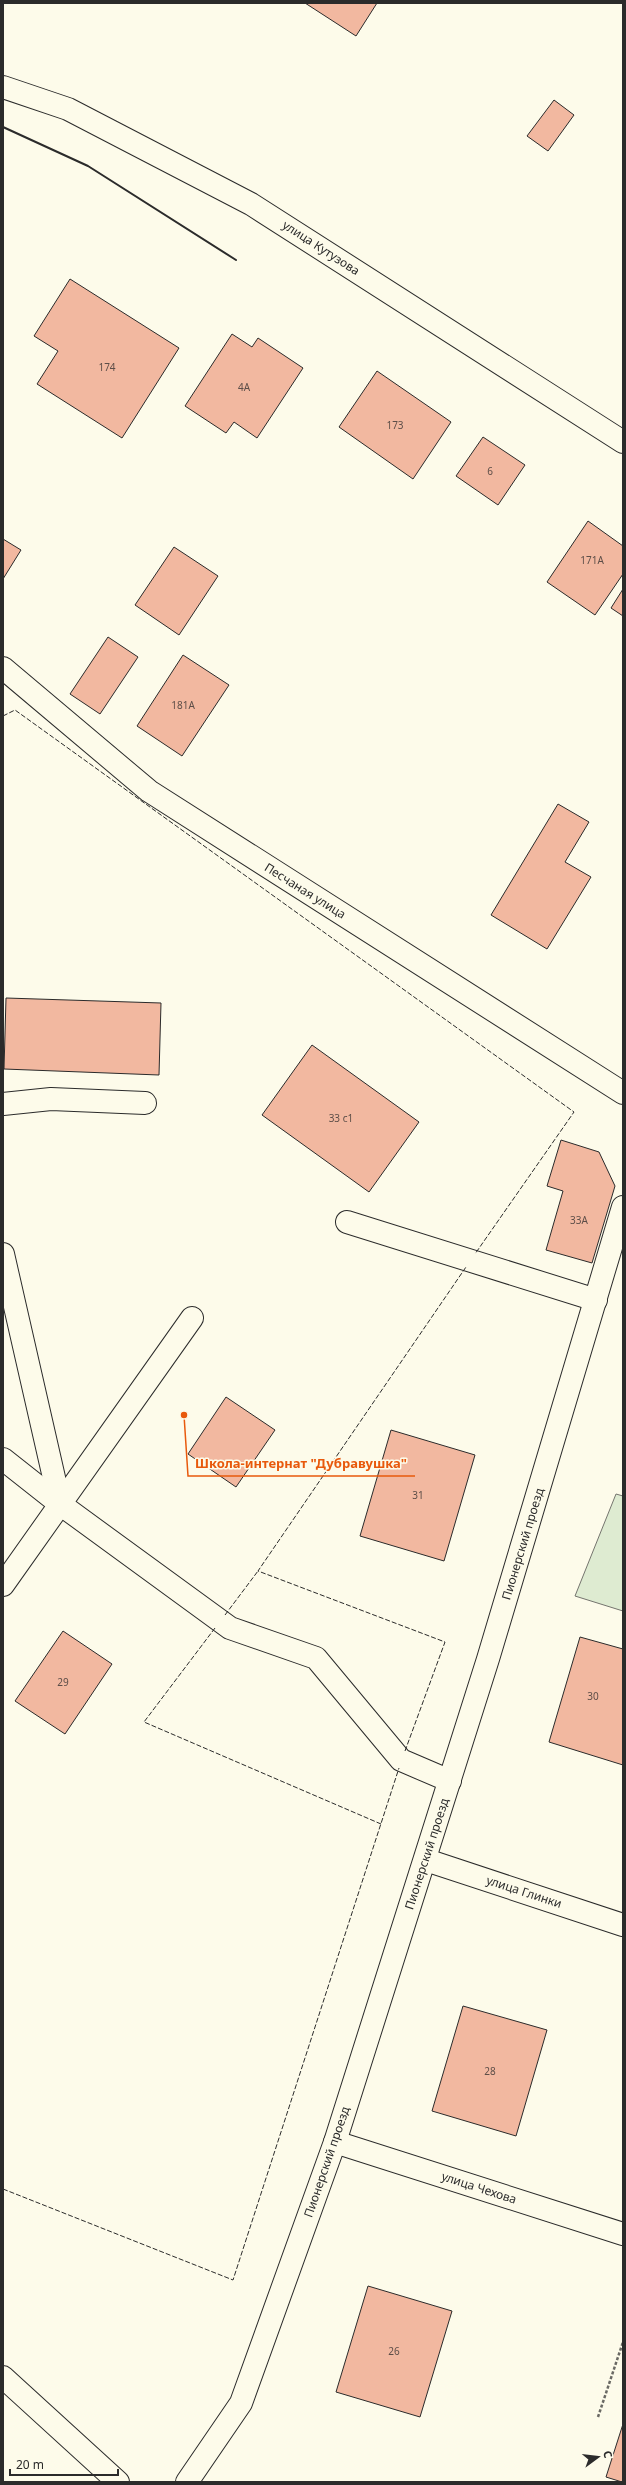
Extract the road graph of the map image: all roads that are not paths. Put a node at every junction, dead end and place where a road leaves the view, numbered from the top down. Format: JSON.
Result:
{"nodes":[{"id":1,"x":3,"y":86,"type":"edge"},
{"id":2,"x":623,"y":442,"type":"edge"},
{"id":3,"x":3,"y":668,"type":"edge"},
{"id":4,"x":623,"y":1093,"type":"edge"},
{"id":5,"x":146,"y":1103,"type":"dead end"},
{"id":6,"x":3,"y":1104,"type":"edge"},
{"id":7,"x":623,"y":1207,"type":"edge"},
{"id":8,"x":347,"y":1222,"type":"dead end"},
{"id":9,"x":3,"y":1254,"type":"edge"},
{"id":10,"x":596,"y":1300,"type":"junction"},
{"id":11,"x":192,"y":1318,"type":"dead end"},
{"id":12,"x":3,"y":1459,"type":"edge"},
{"id":13,"x":60,"y":1504,"type":"junction"},
{"id":14,"x":3,"y":1585,"type":"edge"},
{"id":15,"x":450,"y":1781,"type":"junction"},
{"id":16,"x":426,"y":1860,"type":"junction"},
{"id":17,"x":623,"y":1925,"type":"edge"},
{"id":18,"x":335,"y":2142,"type":"junction"},
{"id":19,"x":623,"y":2234,"type":"edge"},
{"id":20,"x":3,"y":2377,"type":"edge"},
{"id":21,"x":118,"y":2482,"type":"edge"},
{"id":22,"x":187,"y":2482,"type":"edge"}],
"edges":[{"from":1,"to":2,"type":"street","name":"улица Кутузова"},
{"from":3,"to":4,"type":"street","name":"Песчаная улица"},
{"from":5,"to":6,"type":"street"},
{"from":7,"to":10,"type":"street","name":"Пионерский проезд"},
{"from":8,"to":10,"type":"street"},
{"from":9,"to":13,"type":"street"},
{"from":10,"to":15,"type":"street","name":"Пионерский проезд"},
{"from":11,"to":13,"type":"street"},
{"from":12,"to":13,"type":"street"},
{"from":13,"to":14,"type":"street"},
{"from":13,"to":15,"type":"street"},
{"from":15,"to":16,"type":"street","name":"Пионерский проезд"},
{"from":16,"to":17,"type":"street","name":"улица Глинки"},
{"from":16,"to":18,"type":"street","name":"Пионерский проезд"},
{"from":18,"to":19,"type":"street","name":"улица Чехова"},
{"from":18,"to":22,"type":"street","name":"Пионерский проезд"},
{"from":20,"to":21,"type":"street"}]}
